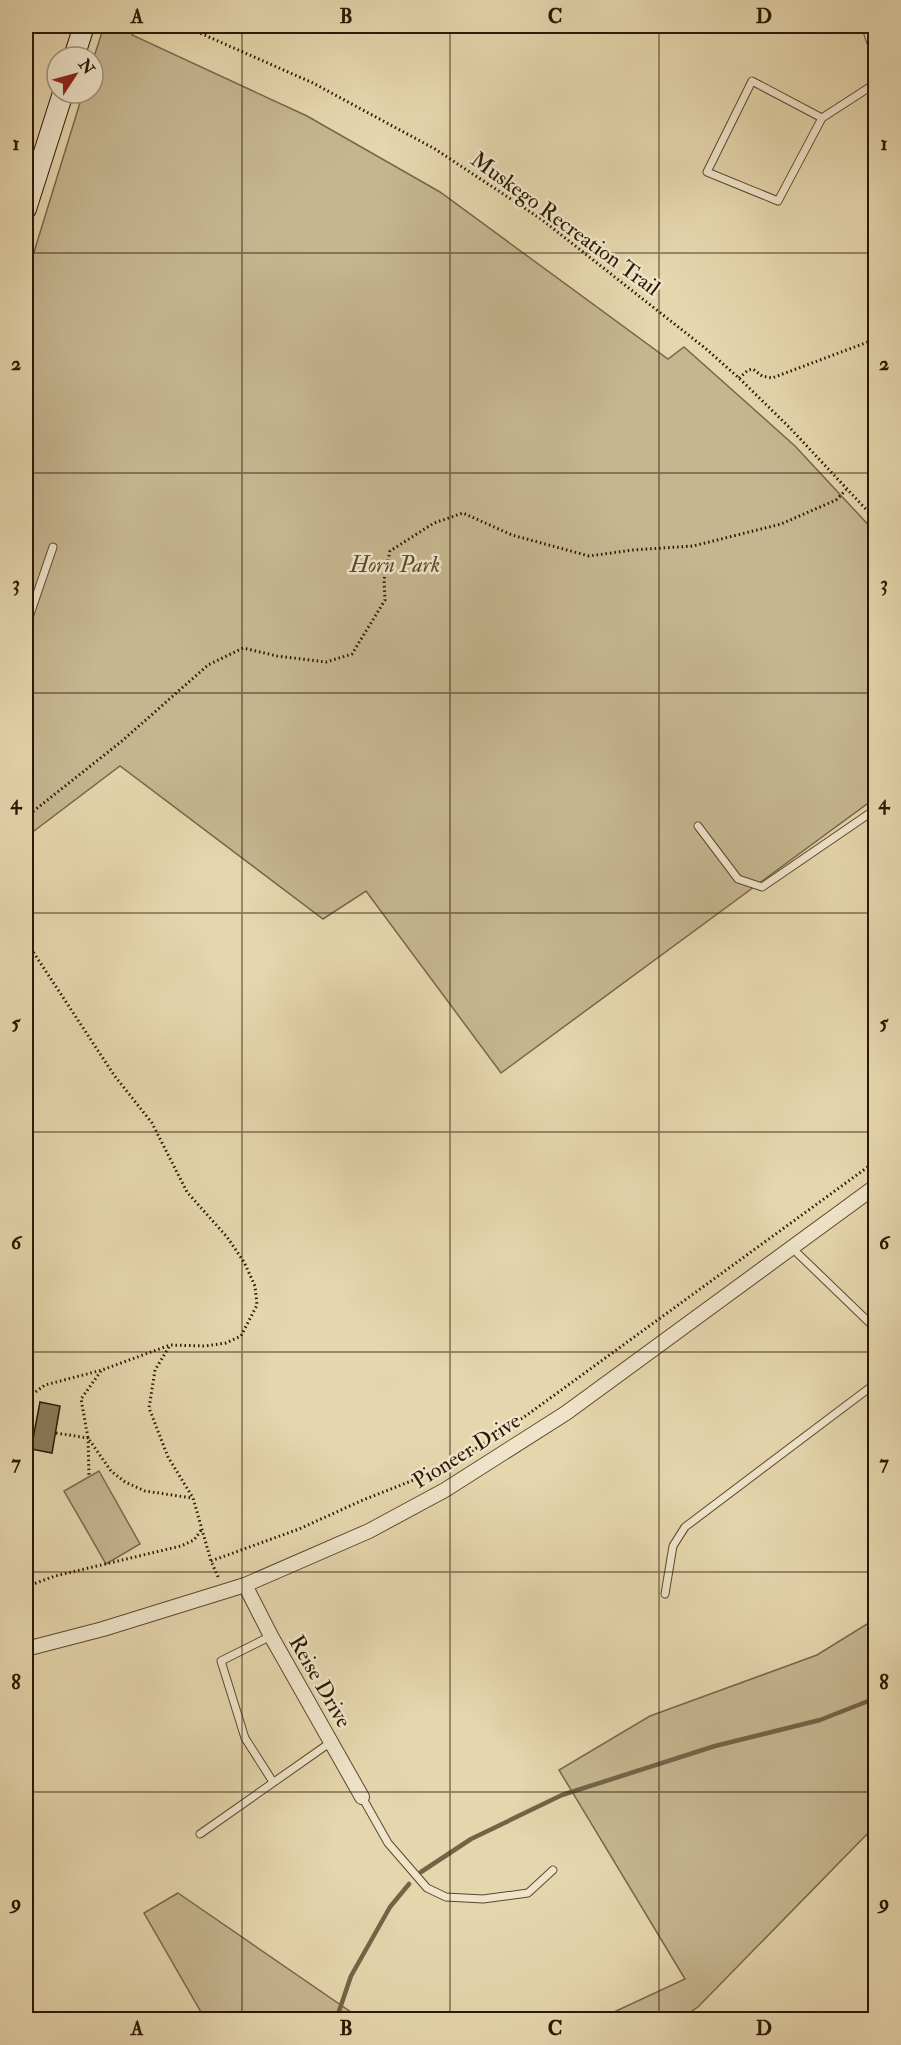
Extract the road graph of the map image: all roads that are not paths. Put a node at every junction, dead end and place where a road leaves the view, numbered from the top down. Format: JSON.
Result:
{"nodes":[{"id":1,"x":84,"y":26,"type":"edge"},
{"id":2,"x":869,"y":26,"type":"edge"},
{"id":3,"x":875,"y":42,"type":"edge"},
{"id":4,"x":78,"y":45,"type":"edge"},
{"id":5,"x":876,"y":83,"type":"edge"},
{"id":6,"x":59,"y":105,"type":"edge"},
{"id":7,"x":822,"y":118,"type":"junction"},
{"id":8,"x":26,"y":209,"type":"edge"},
{"id":9,"x":53,"y":548,"type":"dead end"},
{"id":10,"x":26,"y":626,"type":"edge"},
{"id":11,"x":876,"y":808,"type":"edge"},
{"id":12,"x":698,"y":826,"type":"dead end"},
{"id":13,"x":876,"y":1186,"type":"edge"},
{"id":14,"x":791,"y":1247,"type":"junction"},
{"id":15,"x":876,"y":1329,"type":"edge"},
{"id":16,"x":876,"y":1383,"type":"edge"},
{"id":17,"x":245,"y":1585,"type":"junction"},
{"id":18,"x":665,"y":1594,"type":"dead end"},
{"id":19,"x":271,"y":1636,"type":"junction"},
{"id":20,"x":26,"y":1649,"type":"edge"},
{"id":21,"x":331,"y":1742,"type":"junction"},
{"id":22,"x":273,"y":1782,"type":"junction"},
{"id":23,"x":362,"y":1797,"type":"joint"},
{"id":24,"x":200,"y":1834,"type":"dead end"},
{"id":25,"x":553,"y":1870,"type":"dead end"}],
"edges":[{"from":1,"to":4,"type":"main road"},
{"from":2,"to":3,"type":"street"},
{"from":5,"to":7,"type":"lane"},
{"from":6,"to":8,"type":"main road"},
{"from":7,"to":7,"type":"lane"},
{"from":9,"to":10,"type":"lane"},
{"from":11,"to":12,"type":"lane"},
{"from":13,"to":14,"type":"street","name":"Pioneer Drive"},
{"from":14,"to":15,"type":"lane"},
{"from":14,"to":17,"type":"street","name":"Pioneer Drive"},
{"from":16,"to":18,"type":"lane"},
{"from":17,"to":19,"type":"street","name":"Reise Drive"},
{"from":17,"to":20,"type":"street","name":"Pioneer Drive"},
{"from":19,"to":21,"type":"street","name":"Reise Drive"},
{"from":19,"to":22,"type":"lane"},
{"from":21,"to":22,"type":"lane"},
{"from":21,"to":23,"type":"street","name":"Reise Drive"},
{"from":22,"to":24,"type":"lane"},
{"from":23,"to":25,"type":"lane"}]}
